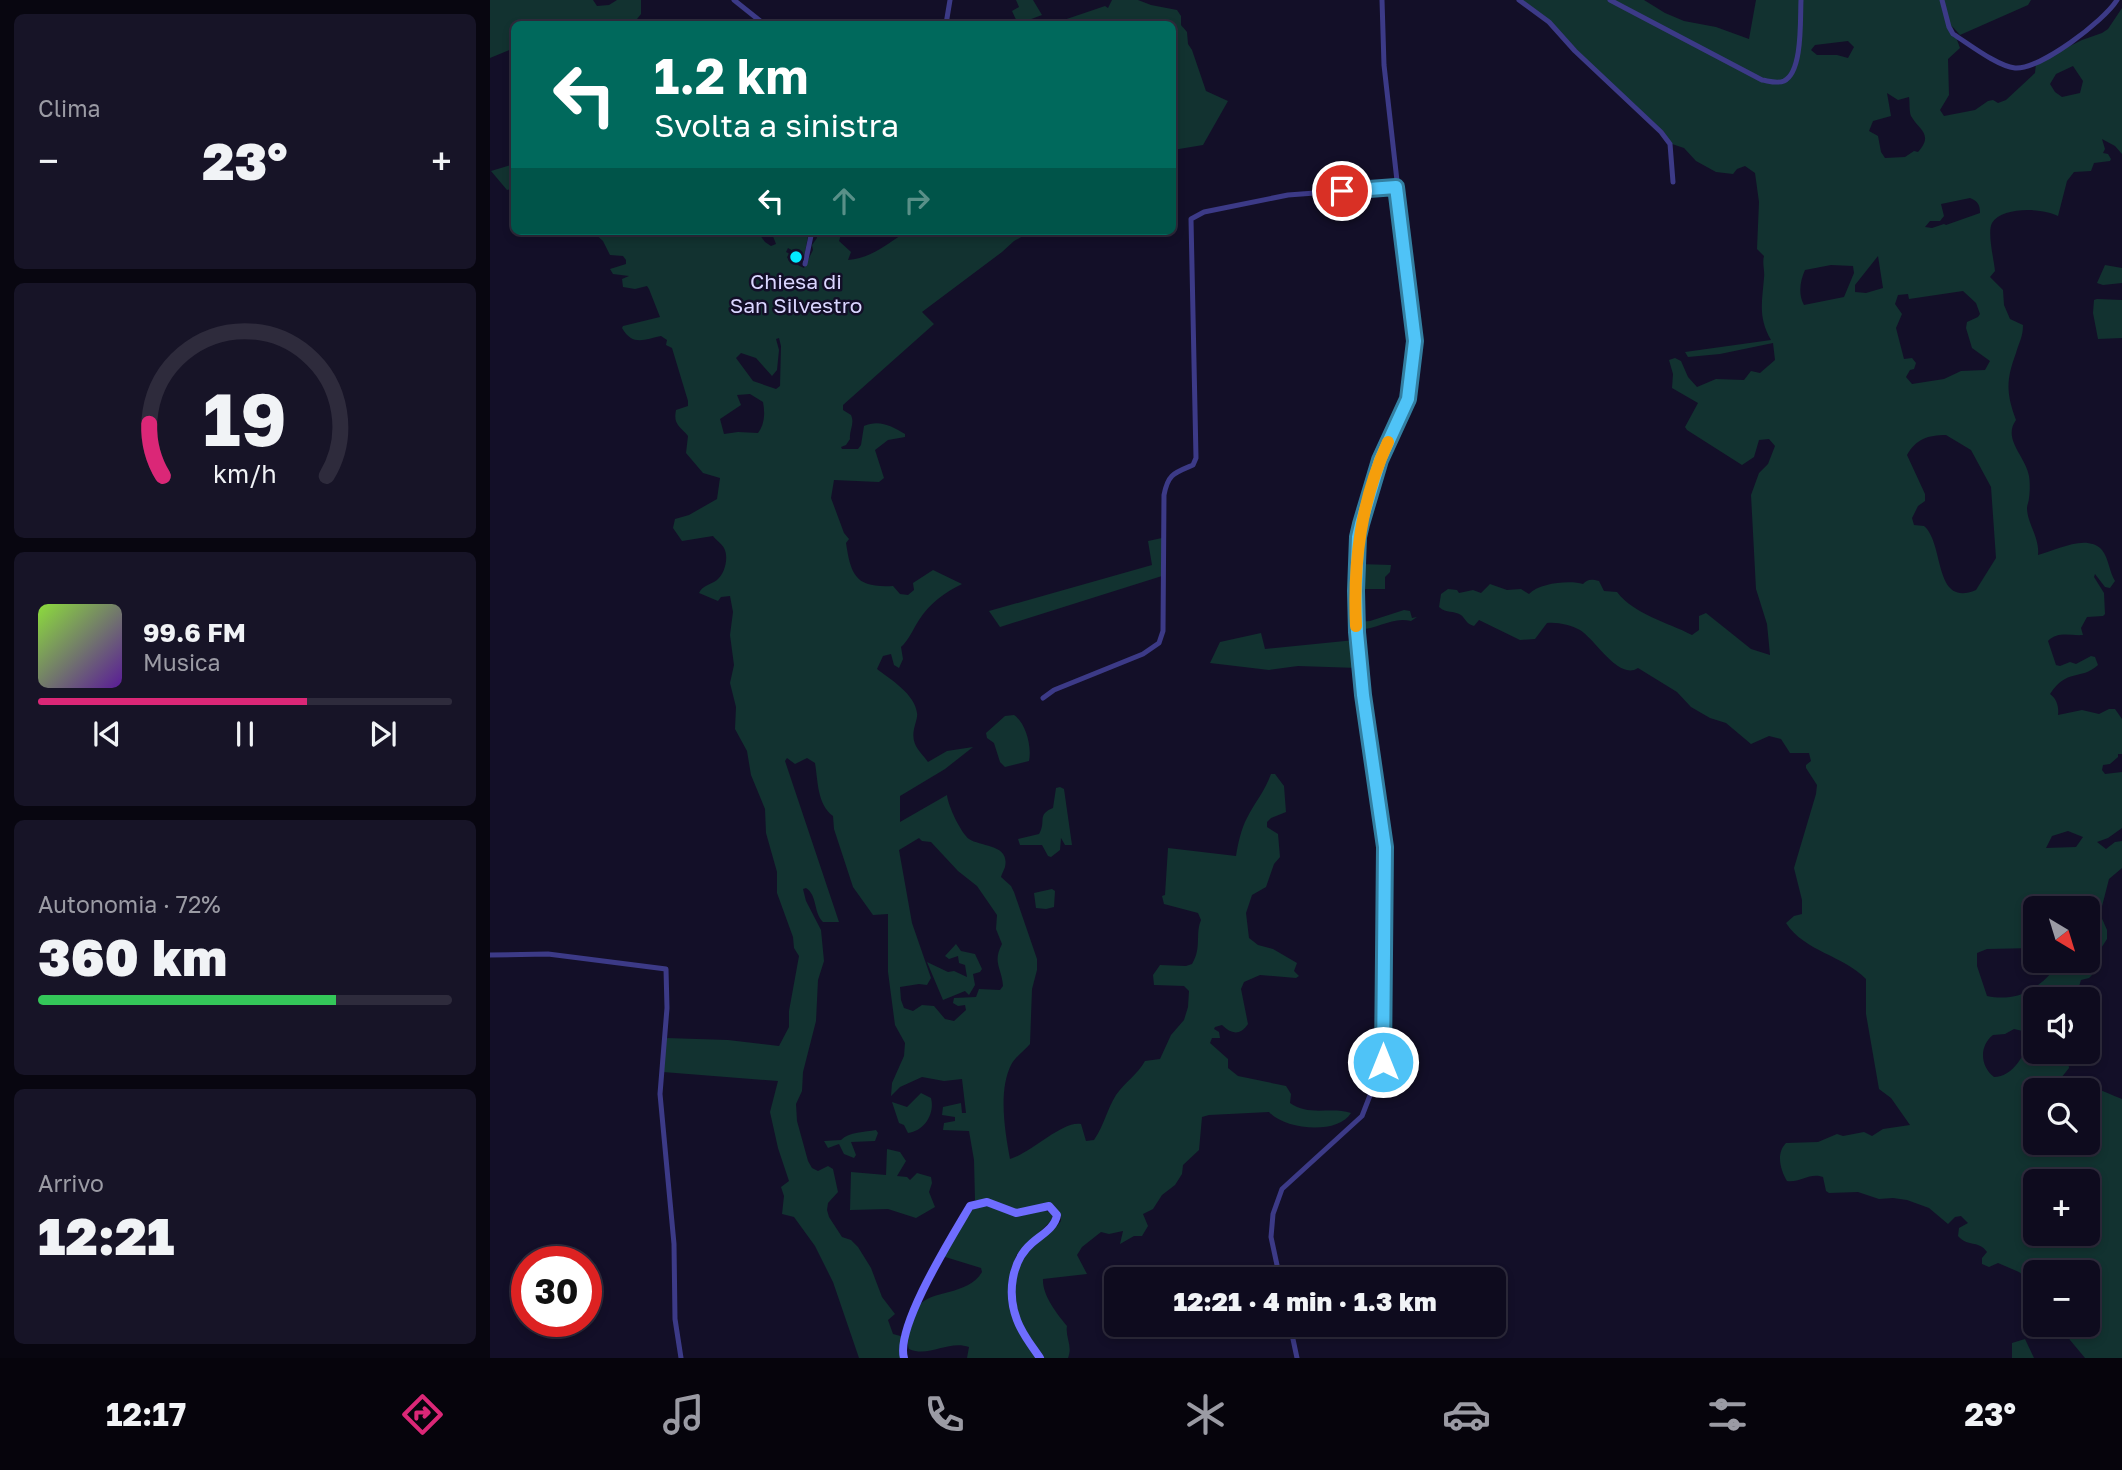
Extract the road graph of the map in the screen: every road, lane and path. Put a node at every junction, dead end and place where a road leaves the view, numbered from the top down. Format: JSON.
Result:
{"nodes":[{"id":1,"x":733,"y":0,"type":"edge"},
{"id":2,"x":950,"y":0,"type":"edge"},
{"id":3,"x":1382,"y":0,"type":"edge"},
{"id":4,"x":1519,"y":0,"type":"edge"},
{"id":5,"x":1610,"y":0,"type":"edge"},
{"id":6,"x":1801,"y":0,"type":"edge"},
{"id":7,"x":1942,"y":0,"type":"edge"},
{"id":8,"x":2117,"y":0,"type":"edge"},
{"id":9,"x":760,"y":21,"type":"edge"},
{"id":10,"x":946,"y":21,"type":"edge"},
{"id":11,"x":1673,"y":182,"type":"dead end"},
{"id":12,"x":1396,"y":187,"type":"junction"},
{"id":13,"x":811,"y":235,"type":"edge"},
{"id":14,"x":805,"y":264,"type":"dead end"},
{"id":15,"x":1043,"y":698,"type":"dead end"},
{"id":16,"x":490,"y":955,"type":"edge"},
{"id":17,"x":1277,"y":1267,"type":"edge"},
{"id":18,"x":1293,"y":1337,"type":"edge"},
{"id":19,"x":681,"y":1358,"type":"edge"},
{"id":20,"x":904,"y":1358,"type":"edge"},
{"id":21,"x":1040,"y":1358,"type":"edge"},
{"id":22,"x":1297,"y":1358,"type":"edge"}],
"edges":[{"from":1,"to":9,"type":"street"},
{"from":2,"to":10,"type":"street"},
{"from":3,"to":12,"type":"street"},
{"from":4,"to":11,"type":"street"},
{"from":5,"to":6,"type":"street"},
{"from":7,"to":8,"type":"street"},
{"from":12,"to":15,"type":"street"},
{"from":12,"to":17,"type":"street"},
{"from":13,"to":14,"type":"street"},
{"from":16,"to":19,"type":"street"},
{"from":18,"to":22,"type":"street"},
{"from":20,"to":21,"type":"street"}]}
